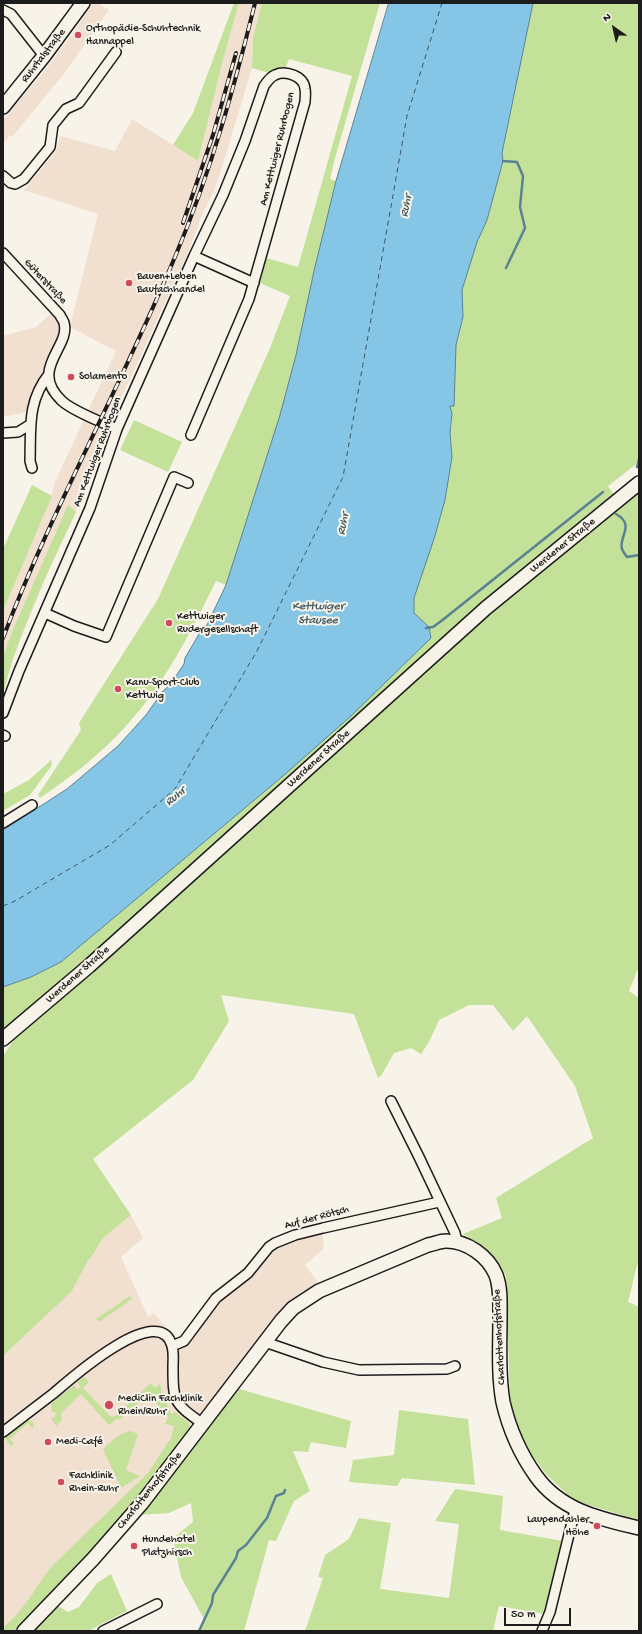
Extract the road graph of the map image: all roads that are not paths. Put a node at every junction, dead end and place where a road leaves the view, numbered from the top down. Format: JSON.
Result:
{"nodes":[{"id":1,"x":83,"y":3,"type":"edge"},
{"id":2,"x":3,"y":10,"type":"edge"},
{"id":3,"x":116,"y":52,"type":"dead end"},
{"id":4,"x":44,"y":56,"type":"junction"},
{"id":5,"x":3,"y":107,"type":"edge"},
{"id":6,"x":3,"y":176,"type":"edge"},
{"id":7,"x":3,"y":253,"type":"edge"},
{"id":8,"x":194,"y":256,"type":"junction"},
{"id":9,"x":254,"y":283,"type":"junction"},
{"id":10,"x":49,"y":374,"type":"junction"},
{"id":11,"x":31,"y":424,"type":"junction"},
{"id":12,"x":117,"y":429,"type":"junction"},
{"id":13,"x":3,"y":433,"type":"edge"},
{"id":14,"x":191,"y":436,"type":"dead end"},
{"id":15,"x":32,"y":468,"type":"dead end"},
{"id":16,"x":188,"y":483,"type":"dead end"},
{"id":17,"x":639,"y":483,"type":"edge"},
{"id":18,"x":45,"y":612,"type":"junction"},
{"id":19,"x":3,"y":713,"type":"edge"},
{"id":20,"x":32,"y":805,"type":"dead end"},
{"id":21,"x":3,"y":823,"type":"edge"},
{"id":22,"x":3,"y":1039,"type":"edge"},
{"id":23,"x":391,"y":1101,"type":"dead end"},
{"id":24,"x":439,"y":1202,"type":"junction"},
{"id":25,"x":457,"y":1242,"type":"junction"},
{"id":26,"x":265,"y":1342,"type":"junction"},
{"id":27,"x":172,"y":1346,"type":"junction"},
{"id":28,"x":455,"y":1366,"type":"dead end"},
{"id":29,"x":203,"y":1424,"type":"junction"},
{"id":30,"x":3,"y":1432,"type":"edge"},
{"id":31,"x":575,"y":1510,"type":"junction"},
{"id":32,"x":639,"y":1528,"type":"edge"},
{"id":33,"x":157,"y":1604,"type":"dead end"},
{"id":34,"x":24,"y":1631,"type":"edge"},
{"id":35,"x":103,"y":1631,"type":"edge"},
{"id":36,"x":542,"y":1631,"type":"edge"}],
"edges":[{"from":1,"to":4,"type":"main road","name":"Ruhrtalstraße"},
{"from":2,"to":4,"type":"street"},
{"from":3,"to":6,"type":"street"},
{"from":4,"to":5,"type":"main road","name":"Ruhrtalstraße"},
{"from":7,"to":10,"type":"street","name":"Güterstraße"},
{"from":8,"to":9,"type":"street"},
{"from":8,"to":9,"type":"street","name":"Am Kettwiger Ruhrbogen"},
{"from":8,"to":12,"type":"street","name":"Am Kettwiger Ruhrbogen"},
{"from":9,"to":14,"type":"street","name":"Am Kettwiger Ruhrbogen"},
{"from":10,"to":11,"type":"street","name":"Güterstraße"},
{"from":10,"to":12,"type":"street"},
{"from":11,"to":13,"type":"street"},
{"from":11,"to":15,"type":"street","name":"Güterstraße"},
{"from":12,"to":18,"type":"street","name":"Am Kettwiger Ruhrbogen"},
{"from":16,"to":18,"type":"street"},
{"from":17,"to":22,"type":"main road","name":"Werdener Straße"},
{"from":18,"to":19,"type":"street","name":"Am Kettwiger Ruhrbogen"},
{"from":20,"to":21,"type":"street"},
{"from":23,"to":24,"type":"street"},
{"from":24,"to":25,"type":"street"},
{"from":24,"to":27,"type":"street","name":"Auf der Rötsch"},
{"from":25,"to":26,"type":"main road","name":"Charlottenhofstraße"},
{"from":25,"to":31,"type":"main road","name":"Charlottenhofstraße"},
{"from":26,"to":28,"type":"street"},
{"from":26,"to":29,"type":"main road","name":"Charlottenhofstraße"},
{"from":27,"to":29,"type":"street"},
{"from":27,"to":30,"type":"street"},
{"from":29,"to":34,"type":"main road","name":"Charlottenhofstraße"},
{"from":31,"to":32,"type":"main road","name":"Charlottenhofstraße"},
{"from":31,"to":36,"type":"street"},
{"from":33,"to":35,"type":"street"}]}
